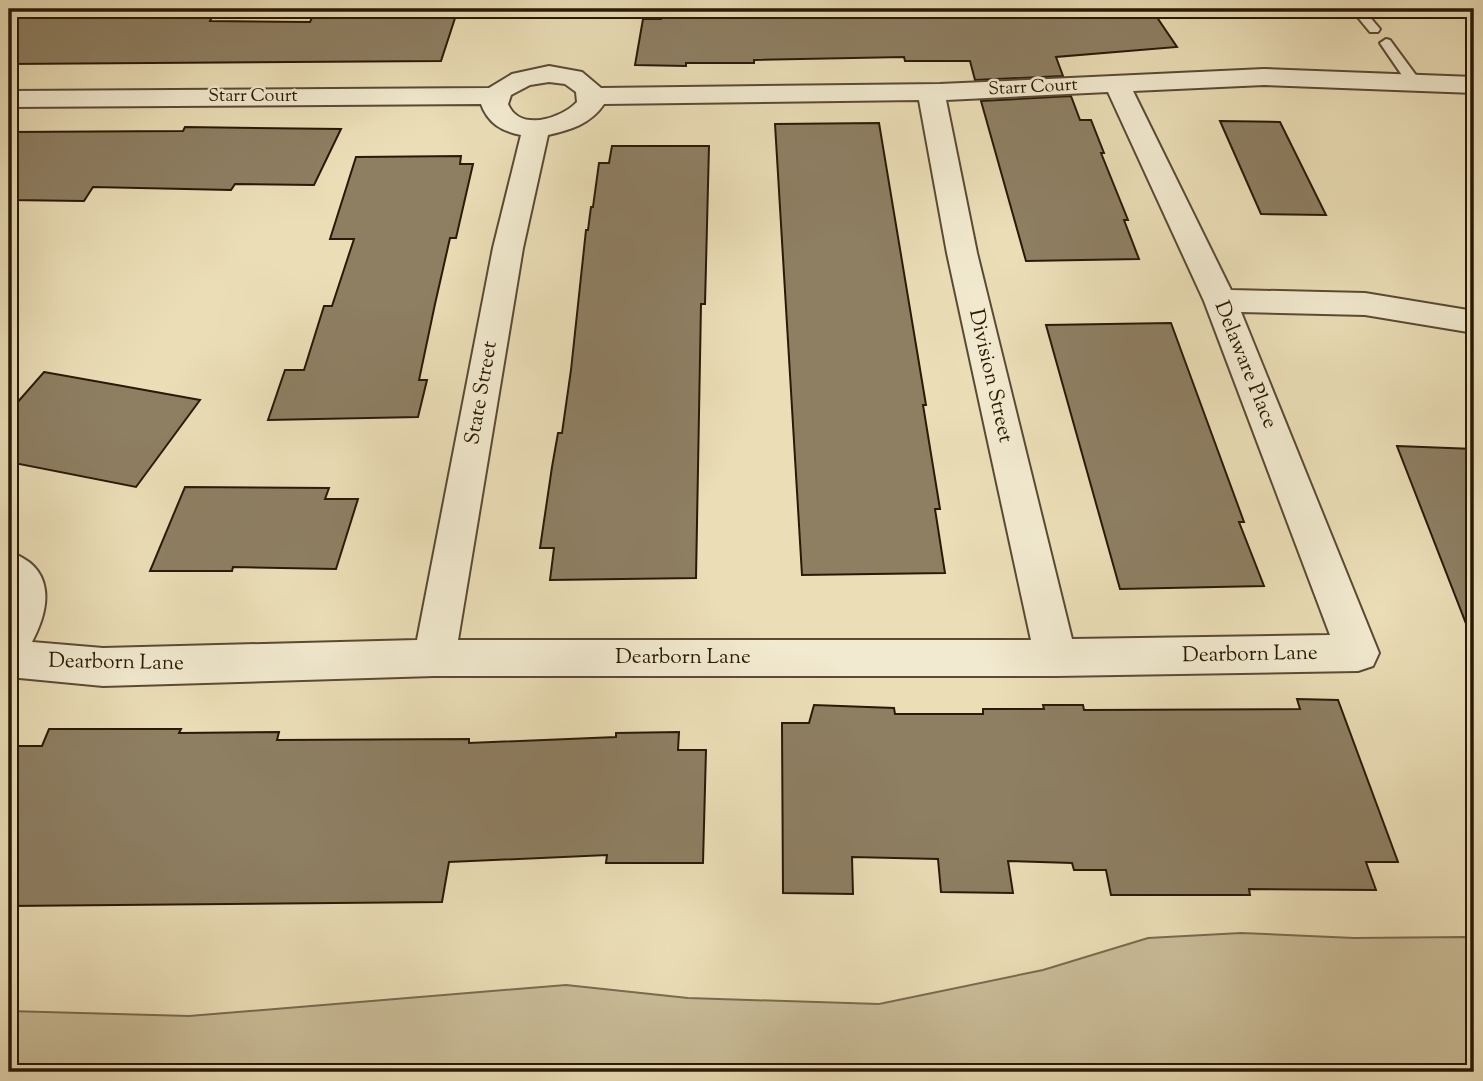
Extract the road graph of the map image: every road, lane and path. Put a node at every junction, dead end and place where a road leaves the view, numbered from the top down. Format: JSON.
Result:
{"nodes":[{"id":1,"x":1357,"y":9,"type":"edge"},
{"id":2,"x":1374,"y":29,"type":"dead end"},
{"id":3,"x":1386,"y":43,"type":"dead end"},
{"id":4,"x":1413,"y":81,"type":"junction"},
{"id":5,"x":1117,"y":83,"type":"junction"},
{"id":6,"x":1474,"y":85,"type":"edge"},
{"id":7,"x":931,"y":92,"type":"junction"},
{"id":8,"x":497,"y":96,"type":"junction"},
{"id":9,"x":592,"y":96,"type":"junction"},
{"id":10,"x":9,"y":99,"type":"edge"},
{"id":11,"x":536,"y":128,"type":"junction"},
{"id":12,"x":1220,"y":301,"type":"junction"},
{"id":13,"x":1474,"y":322,"type":"edge"},
{"id":14,"x":9,"y":568,"type":"edge"},
{"id":15,"x":9,"y":643,"type":"edge"},
{"id":16,"x":1358,"y":653,"type":"joint"},
{"id":17,"x":1056,"y":658,"type":"junction"},
{"id":18,"x":9,"y":659,"type":"edge"},
{"id":19,"x":434,"y":659,"type":"junction"}],
"edges":[{"from":1,"to":2,"type":"lane"},
{"from":3,"to":4,"type":"lane"},
{"from":4,"to":5,"type":"street","name":"Starr Court"},
{"from":4,"to":6,"type":"street","name":"Starr Court"},
{"from":5,"to":7,"type":"street","name":"Starr Court"},
{"from":5,"to":12,"type":"street","name":"Delaware Place"},
{"from":7,"to":9,"type":"street","name":"Starr Court"},
{"from":7,"to":17,"type":"street","name":"Division Street"},
{"from":8,"to":9,"type":"street"},
{"from":8,"to":10,"type":"street","name":"Starr Court"},
{"from":8,"to":11,"type":"street"},
{"from":9,"to":11,"type":"street"},
{"from":11,"to":19,"type":"street","name":"State Street"},
{"from":12,"to":13,"type":"street"},
{"from":12,"to":16,"type":"street","name":"Delaware Place"},
{"from":14,"to":15,"type":"street"},
{"from":16,"to":17,"type":"street","name":"Dearborn Lane"},
{"from":17,"to":19,"type":"street","name":"Dearborn Lane"},
{"from":18,"to":19,"type":"street","name":"Dearborn Lane"}]}
